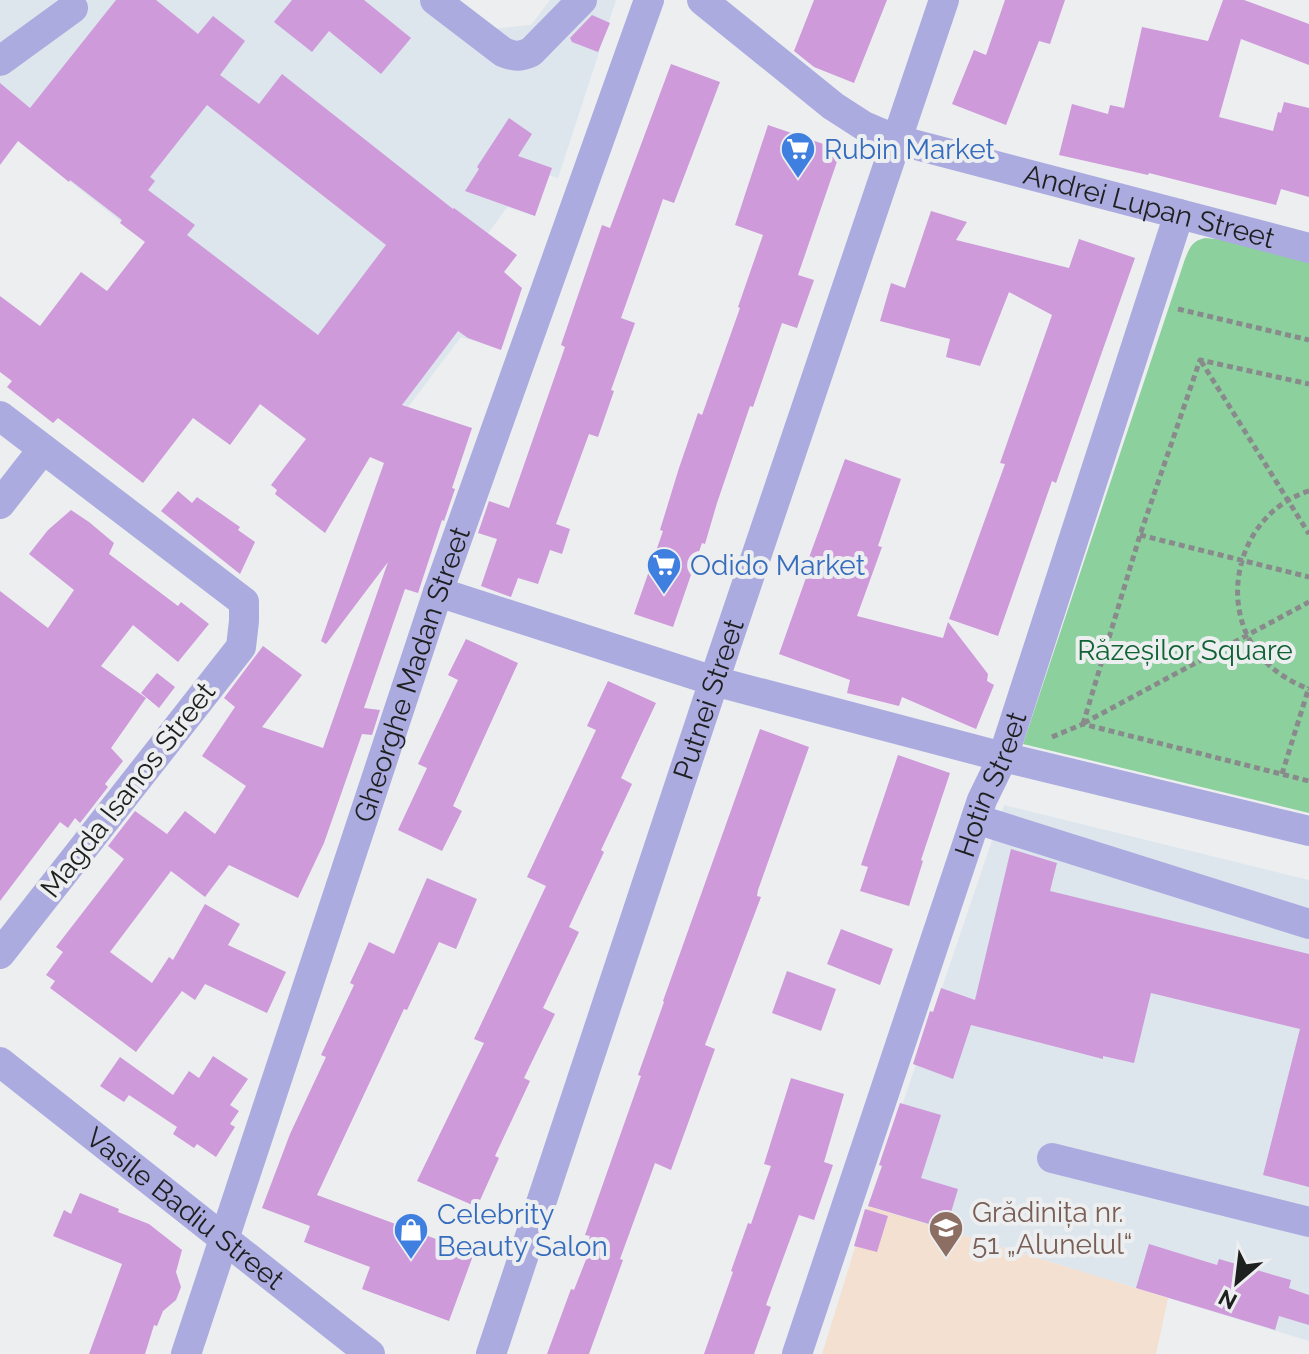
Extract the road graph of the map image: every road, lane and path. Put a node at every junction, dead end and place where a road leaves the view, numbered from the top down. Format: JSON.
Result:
{"nodes":[{"id":1,"x":435,"y":0,"type":"edge"},
{"id":2,"x":582,"y":0,"type":"edge"},
{"id":3,"x":649,"y":0,"type":"edge"},
{"id":4,"x":702,"y":0,"type":"edge"},
{"id":5,"x":944,"y":0,"type":"edge"},
{"id":6,"x":73,"y":8,"type":"dead end"},
{"id":7,"x":0,"y":61,"type":"edge"},
{"id":8,"x":897,"y":140,"type":"junction"},
{"id":9,"x":1179,"y":214,"type":"junction"},
{"id":10,"x":1309,"y":248,"type":"edge"},
{"id":11,"x":1151,"y":302,"type":"junction"},
{"id":12,"x":1309,"y":340,"type":"edge"},
{"id":13,"x":1200,"y":360,"type":"junction"},
{"id":14,"x":1309,"y":384,"type":"edge"},
{"id":15,"x":0,"y":416,"type":"edge"},
{"id":16,"x":43,"y":449,"type":"junction"},
{"id":17,"x":1309,"y":491,"type":"edge"},
{"id":18,"x":1288,"y":500,"type":"junction"},
{"id":19,"x":0,"y":504,"type":"edge"},
{"id":20,"x":1309,"y":534,"type":"edge"},
{"id":21,"x":1140,"y":535,"type":"junction"},
{"id":22,"x":1241,"y":560,"type":"junction"},
{"id":23,"x":1309,"y":577,"type":"edge"},
{"id":24,"x":438,"y":592,"type":"junction"},
{"id":25,"x":1309,"y":602,"type":"edge"},
{"id":26,"x":1247,"y":635,"type":"junction"},
{"id":27,"x":714,"y":681,"type":"junction"},
{"id":28,"x":1309,"y":688,"type":"edge"},
{"id":29,"x":1083,"y":724,"type":"junction"},
{"id":30,"x":1003,"y":757,"type":"junction"},
{"id":31,"x":1282,"y":774,"type":"junction"},
{"id":32,"x":1309,"y":781,"type":"edge"},
{"id":33,"x":976,"y":819,"type":"junction"},
{"id":34,"x":1309,"y":831,"type":"edge"},
{"id":35,"x":1309,"y":924,"type":"edge"},
{"id":36,"x":0,"y":954,"type":"edge"},
{"id":37,"x":0,"y":1062,"type":"edge"},
{"id":38,"x":1052,"y":1158,"type":"dead end"},
{"id":39,"x":1309,"y":1222,"type":"edge"},
{"id":40,"x":225,"y":1240,"type":"junction"},
{"id":41,"x":186,"y":1354,"type":"edge"},
{"id":42,"x":370,"y":1354,"type":"edge"},
{"id":43,"x":491,"y":1354,"type":"edge"},
{"id":44,"x":797,"y":1354,"type":"edge"}],
"edges":[{"from":1,"to":2,"type":"street"},
{"from":3,"to":24,"type":"street","name":"Gheorghe Madan Street"},
{"from":4,"to":8,"type":"street","name":"Andrei Lupan Street"},
{"from":5,"to":8,"type":"street","name":"Putnei Street"},
{"from":6,"to":7,"type":"street"},
{"from":8,"to":9,"type":"street","name":"Andrei Lupan Street"},
{"from":8,"to":27,"type":"street","name":"Putnei Street"},
{"from":9,"to":10,"type":"street","name":"Andrei Lupan Street"},
{"from":9,"to":11,"type":"street","name":"Hotin Street"},
{"from":11,"to":12,"type":"path"},
{"from":11,"to":30,"type":"street","name":"Hotin Street"},
{"from":13,"to":14,"type":"path"},
{"from":13,"to":18,"type":"path"},
{"from":13,"to":21,"type":"path"},
{"from":15,"to":16,"type":"street"},
{"from":16,"to":19,"type":"street"},
{"from":16,"to":36,"type":"street","name":"Magda Isanos Street"},
{"from":17,"to":18,"type":"path"},
{"from":18,"to":20,"type":"path"},
{"from":18,"to":22,"type":"path"},
{"from":21,"to":22,"type":"path"},
{"from":21,"to":29,"type":"path"},
{"from":22,"to":23,"type":"path"},
{"from":22,"to":26,"type":"path"},
{"from":24,"to":27,"type":"street"},
{"from":24,"to":40,"type":"street","name":"Gheorghe Madan Street"},
{"from":25,"to":26,"type":"path"},
{"from":26,"to":28,"type":"path"},
{"from":26,"to":29,"type":"path"},
{"from":27,"to":30,"type":"street"},
{"from":27,"to":43,"type":"street","name":"Putnei Street"},
{"from":28,"to":31,"type":"path"},
{"from":29,"to":30,"type":"path"},
{"from":29,"to":31,"type":"path"},
{"from":30,"to":33,"type":"street","name":"Hotin Street"},
{"from":30,"to":34,"type":"street"},
{"from":31,"to":32,"type":"path"},
{"from":33,"to":35,"type":"street"},
{"from":33,"to":44,"type":"street","name":"Hotin Street"},
{"from":37,"to":40,"type":"street","name":"Vasile Badiu Street"},
{"from":38,"to":39,"type":"street"},
{"from":40,"to":41,"type":"street","name":"Gheorghe Madan Street"},
{"from":40,"to":42,"type":"street","name":"Vasile Badiu Street"}]}
